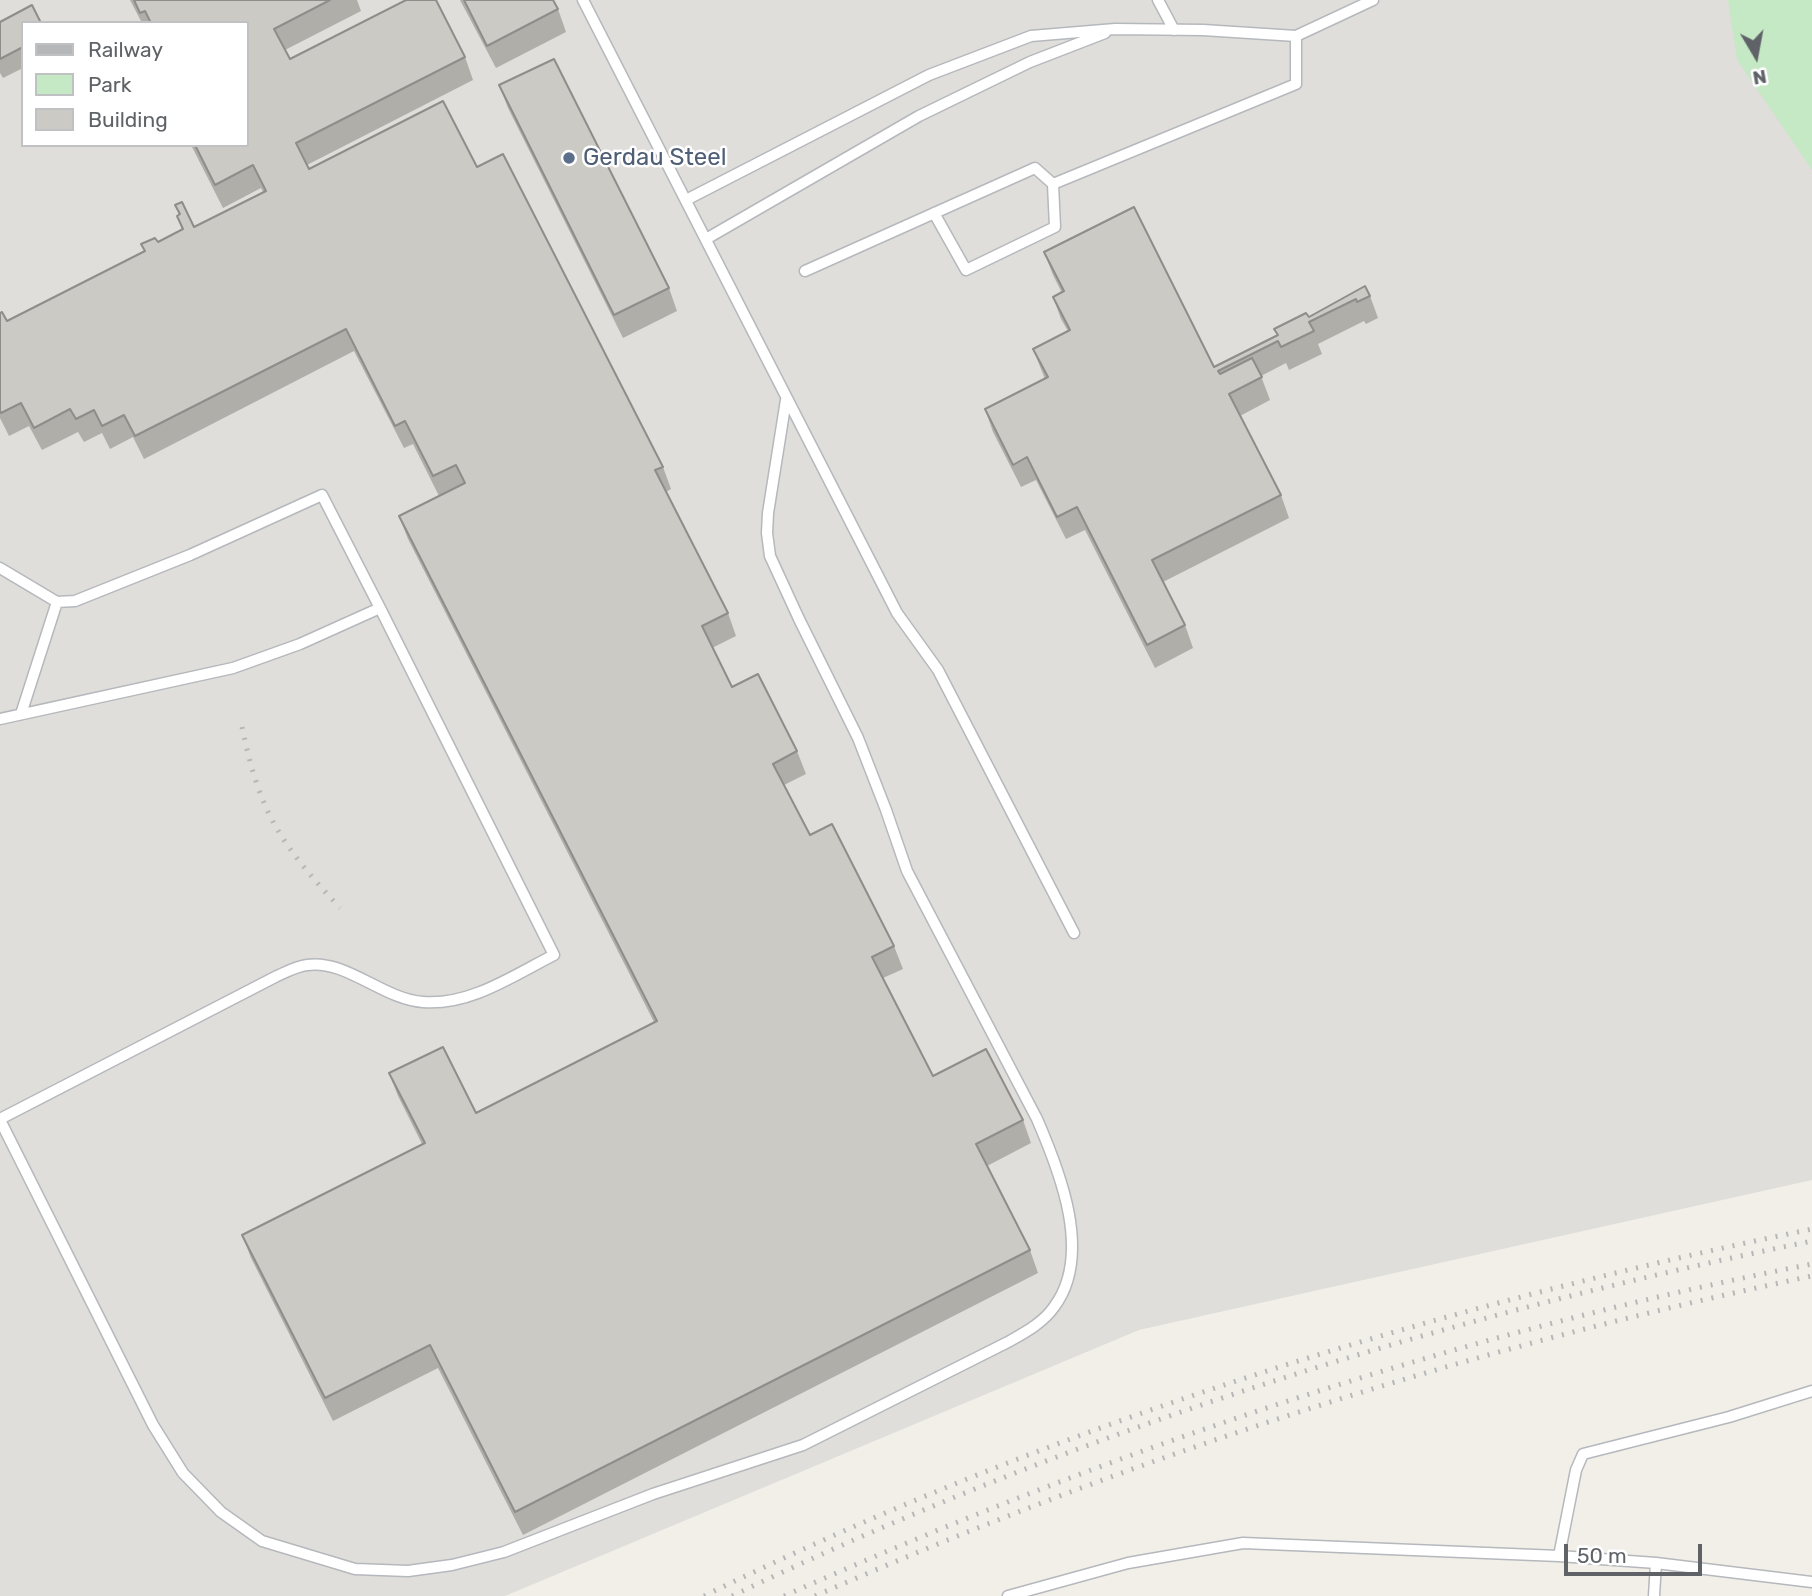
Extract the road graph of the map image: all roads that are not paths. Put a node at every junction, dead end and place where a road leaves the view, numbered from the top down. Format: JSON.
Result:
{"nodes":[{"id":1,"x":583,"y":0,"type":"edge"},
{"id":2,"x":1158,"y":0,"type":"edge"},
{"id":3,"x":1373,"y":0,"type":"edge"},
{"id":4,"x":1115,"y":29,"type":"junction"},
{"id":5,"x":1174,"y":30,"type":"junction"},
{"id":6,"x":1296,"y":36,"type":"junction"},
{"id":7,"x":1053,"y":184,"type":"junction"},
{"id":8,"x":686,"y":200,"type":"junction"},
{"id":9,"x":934,"y":213,"type":"junction"},
{"id":10,"x":706,"y":239,"type":"junction"},
{"id":11,"x":805,"y":271,"type":"dead end"},
{"id":12,"x":786,"y":400,"type":"junction"},
{"id":13,"x":0,"y":568,"type":"edge"},
{"id":14,"x":57,"y":602,"type":"junction"},
{"id":15,"x":380,"y":608,"type":"junction"},
{"id":16,"x":21,"y":715,"type":"junction"},
{"id":17,"x":0,"y":719,"type":"edge"},
{"id":18,"x":1074,"y":933,"type":"dead end"},
{"id":19,"x":0,"y":1119,"type":"edge"},
{"id":20,"x":1812,"y":1391,"type":"edge"},
{"id":21,"x":1559,"y":1556,"type":"junction"},
{"id":22,"x":1656,"y":1563,"type":"junction"},
{"id":23,"x":1812,"y":1582,"type":"edge"},
{"id":24,"x":1007,"y":1596,"type":"edge"},
{"id":25,"x":1654,"y":1596,"type":"edge"}],
"edges":[{"from":1,"to":8,"type":"lane"},
{"from":2,"to":5,"type":"lane"},
{"from":3,"to":6,"type":"lane"},
{"from":4,"to":5,"type":"lane"},
{"from":4,"to":8,"type":"lane"},
{"from":4,"to":10,"type":"lane"},
{"from":5,"to":6,"type":"lane"},
{"from":6,"to":7,"type":"lane"},
{"from":7,"to":9,"type":"lane"},
{"from":7,"to":9,"type":"lane"},
{"from":8,"to":10,"type":"lane"},
{"from":9,"to":11,"type":"lane"},
{"from":10,"to":12,"type":"lane"},
{"from":12,"to":18,"type":"lane"},
{"from":12,"to":19,"type":"lane"},
{"from":13,"to":14,"type":"lane"},
{"from":14,"to":15,"type":"lane"},
{"from":14,"to":16,"type":"lane"},
{"from":15,"to":16,"type":"lane"},
{"from":15,"to":19,"type":"lane"},
{"from":16,"to":17,"type":"lane"},
{"from":20,"to":21,"type":"lane"},
{"from":21,"to":22,"type":"lane"},
{"from":21,"to":24,"type":"lane"},
{"from":22,"to":23,"type":"lane"},
{"from":22,"to":25,"type":"lane"}]}
